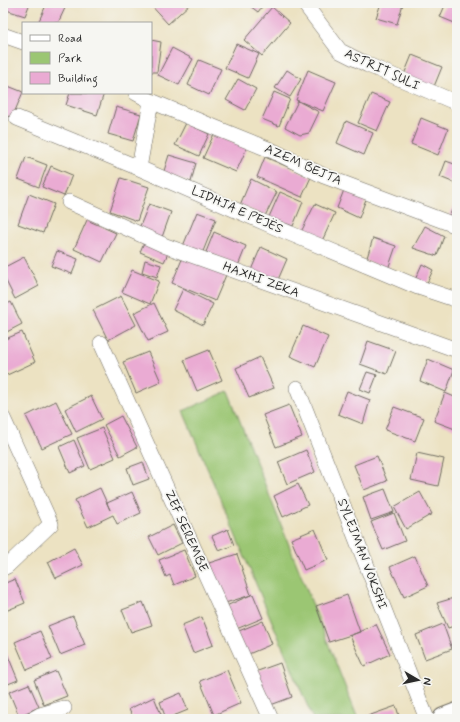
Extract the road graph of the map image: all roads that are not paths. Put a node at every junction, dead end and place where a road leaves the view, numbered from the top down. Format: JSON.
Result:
{"nodes":[{"id":1,"x":304,"y":3,"type":"edge"},
{"id":2,"x":3,"y":35,"type":"edge"},
{"id":3,"x":22,"y":42,"type":"edge"},
{"id":4,"x":138,"y":94,"type":"edge"},
{"id":5,"x":151,"y":101,"type":"junction"},
{"id":6,"x":457,"y":103,"type":"edge"},
{"id":7,"x":17,"y":118,"type":"dead end"},
{"id":8,"x":139,"y":168,"type":"junction"},
{"id":9,"x":69,"y":202,"type":"dead end"},
{"id":10,"x":457,"y":226,"type":"edge"},
{"id":11,"x":457,"y":300,"type":"edge"},
{"id":12,"x":101,"y":343,"type":"dead end"},
{"id":13,"x":457,"y":350,"type":"edge"},
{"id":14,"x":297,"y":388,"type":"dead end"},
{"id":15,"x":3,"y":418,"type":"edge"},
{"id":16,"x":4,"y":564,"type":"edge"},
{"id":17,"x":64,"y":708,"type":"dead end"},
{"id":18,"x":457,"y":714,"type":"edge"},
{"id":19,"x":33,"y":719,"type":"edge"},
{"id":20,"x":271,"y":719,"type":"edge"},
{"id":21,"x":427,"y":719,"type":"edge"},
{"id":22,"x":444,"y":719,"type":"edge"}],
"edges":[{"from":1,"to":6,"type":"street","name":"ASTRIT SULI"},
{"from":2,"to":3,"type":"street"},
{"from":4,"to":5,"type":"street","name":"AZEM BEJTA"},
{"from":5,"to":8,"type":"street"},
{"from":5,"to":10,"type":"street","name":"AZEM BEJTA"},
{"from":7,"to":8,"type":"street","name":"LIDHJA E PEJËS"},
{"from":8,"to":11,"type":"street","name":"LIDHJA E PEJËS"},
{"from":9,"to":13,"type":"street","name":"HAXHI ZEKA"},
{"from":12,"to":20,"type":"street","name":"ZEF SEREMBE"},
{"from":14,"to":21,"type":"street","name":"SYLEJMAN VOKSHI"},
{"from":15,"to":16,"type":"street"},
{"from":17,"to":19,"type":"street"},
{"from":18,"to":22,"type":"street"}]}
